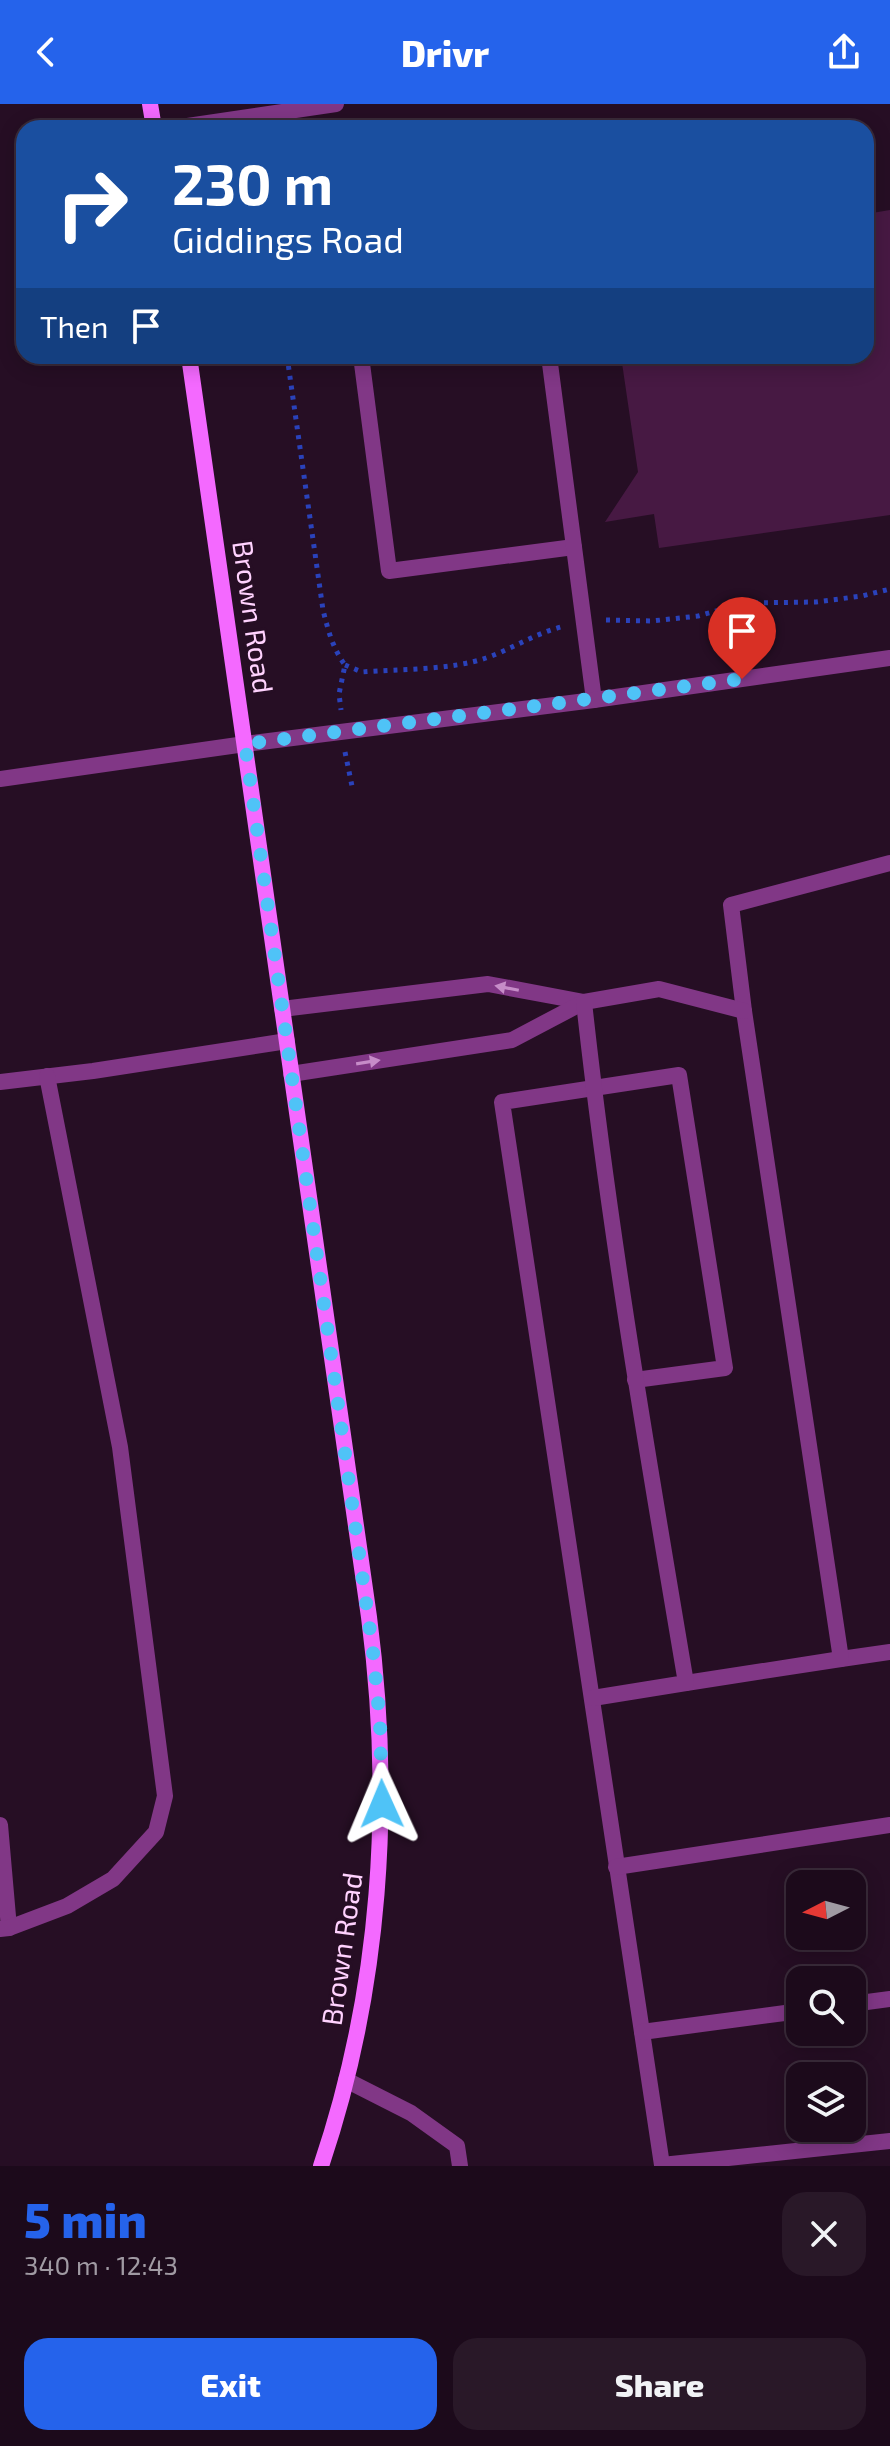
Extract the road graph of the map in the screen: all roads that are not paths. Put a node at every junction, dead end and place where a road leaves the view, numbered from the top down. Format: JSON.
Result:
{"nodes":[{"id":1,"x":336,"y":104,"type":"edge"},
{"id":2,"x":228,"y":120,"type":"edge"},
{"id":3,"x":190,"y":364,"type":"edge"},
{"id":4,"x":362,"y":364,"type":"edge"},
{"id":5,"x":550,"y":364,"type":"edge"},
{"id":6,"x":574,"y":547,"type":"junction"},
{"id":7,"x":890,"y":658,"type":"edge"},
{"id":8,"x":594,"y":700,"type":"junction"},
{"id":9,"x":245,"y":744,"type":"junction"},
{"id":10,"x":0,"y":779,"type":"edge"},
{"id":11,"x":890,"y":863,"type":"edge"},
{"id":12,"x":584,"y":1002,"type":"junction"},
{"id":13,"x":282,"y":1009,"type":"junction"},
{"id":14,"x":744,"y":1011,"type":"junction"},
{"id":15,"x":287,"y":1041,"type":"junction"},
{"id":16,"x":291,"y":1074,"type":"junction"},
{"id":17,"x":47,"y":1076,"type":"junction"},
{"id":18,"x":0,"y":1082,"type":"edge"},
{"id":19,"x":593,"y":1088,"type":"junction"},
{"id":20,"x":635,"y":1380,"type":"junction"},
{"id":21,"x":890,"y":1652,"type":"edge"},
{"id":22,"x":841,"y":1659,"type":"junction"},
{"id":23,"x":686,"y":1683,"type":"junction"},
{"id":24,"x":593,"y":1698,"type":"junction"},
{"id":25,"x":0,"y":1825,"type":"edge"},
{"id":26,"x":890,"y":1825,"type":"edge"},
{"id":27,"x":616,"y":1867,"type":"junction"},
{"id":28,"x":5,"y":1929,"type":"edge"},
{"id":29,"x":890,"y":1999,"type":"edge"},
{"id":30,"x":866,"y":2002,"type":"edge"},
{"id":31,"x":786,"y":2013,"type":"edge"},
{"id":32,"x":642,"y":2032,"type":"junction"},
{"id":33,"x":346,"y":2080,"type":"junction"},
{"id":34,"x":890,"y":2141,"type":"edge"},
{"id":35,"x":321,"y":2166,"type":"edge"},
{"id":36,"x":460,"y":2166,"type":"edge"}],
"edges":[{"from":1,"to":2,"type":"street"},
{"from":3,"to":9,"type":"main road","name":"Brown Road"},
{"from":4,"to":6,"type":"street"},
{"from":5,"to":6,"type":"street"},
{"from":6,"to":8,"type":"street"},
{"from":7,"to":8,"type":"street"},
{"from":8,"to":9,"type":"street"},
{"from":9,"to":10,"type":"street"},
{"from":9,"to":13,"type":"main road","name":"Brown Road"},
{"from":11,"to":14,"type":"street"},
{"from":12,"to":13,"type":"street","one_way":true},
{"from":12,"to":14,"type":"street"},
{"from":16,"to":12,"type":"street","one_way":true},
{"from":12,"to":19,"type":"street"},
{"from":13,"to":15,"type":"main road","name":"Brown Road"},
{"from":14,"to":22,"type":"street"},
{"from":15,"to":16,"type":"main road","name":"Brown Road"},
{"from":15,"to":17,"type":"street"},
{"from":16,"to":33,"type":"main road","name":"Brown Road"},
{"from":17,"to":18,"type":"street"},
{"from":17,"to":28,"type":"street"},
{"from":19,"to":20,"type":"street"},
{"from":19,"to":20,"type":"street"},
{"from":19,"to":24,"type":"street"},
{"from":20,"to":23,"type":"street"},
{"from":21,"to":22,"type":"street"},
{"from":22,"to":23,"type":"street"},
{"from":23,"to":24,"type":"street"},
{"from":24,"to":27,"type":"street"},
{"from":25,"to":28,"type":"street"},
{"from":26,"to":27,"type":"street"},
{"from":27,"to":32,"type":"street"},
{"from":29,"to":30,"type":"street"},
{"from":31,"to":32,"type":"street"},
{"from":32,"to":34,"type":"street"},
{"from":33,"to":35,"type":"main road","name":"Brown Road"},
{"from":33,"to":36,"type":"street"}]}
